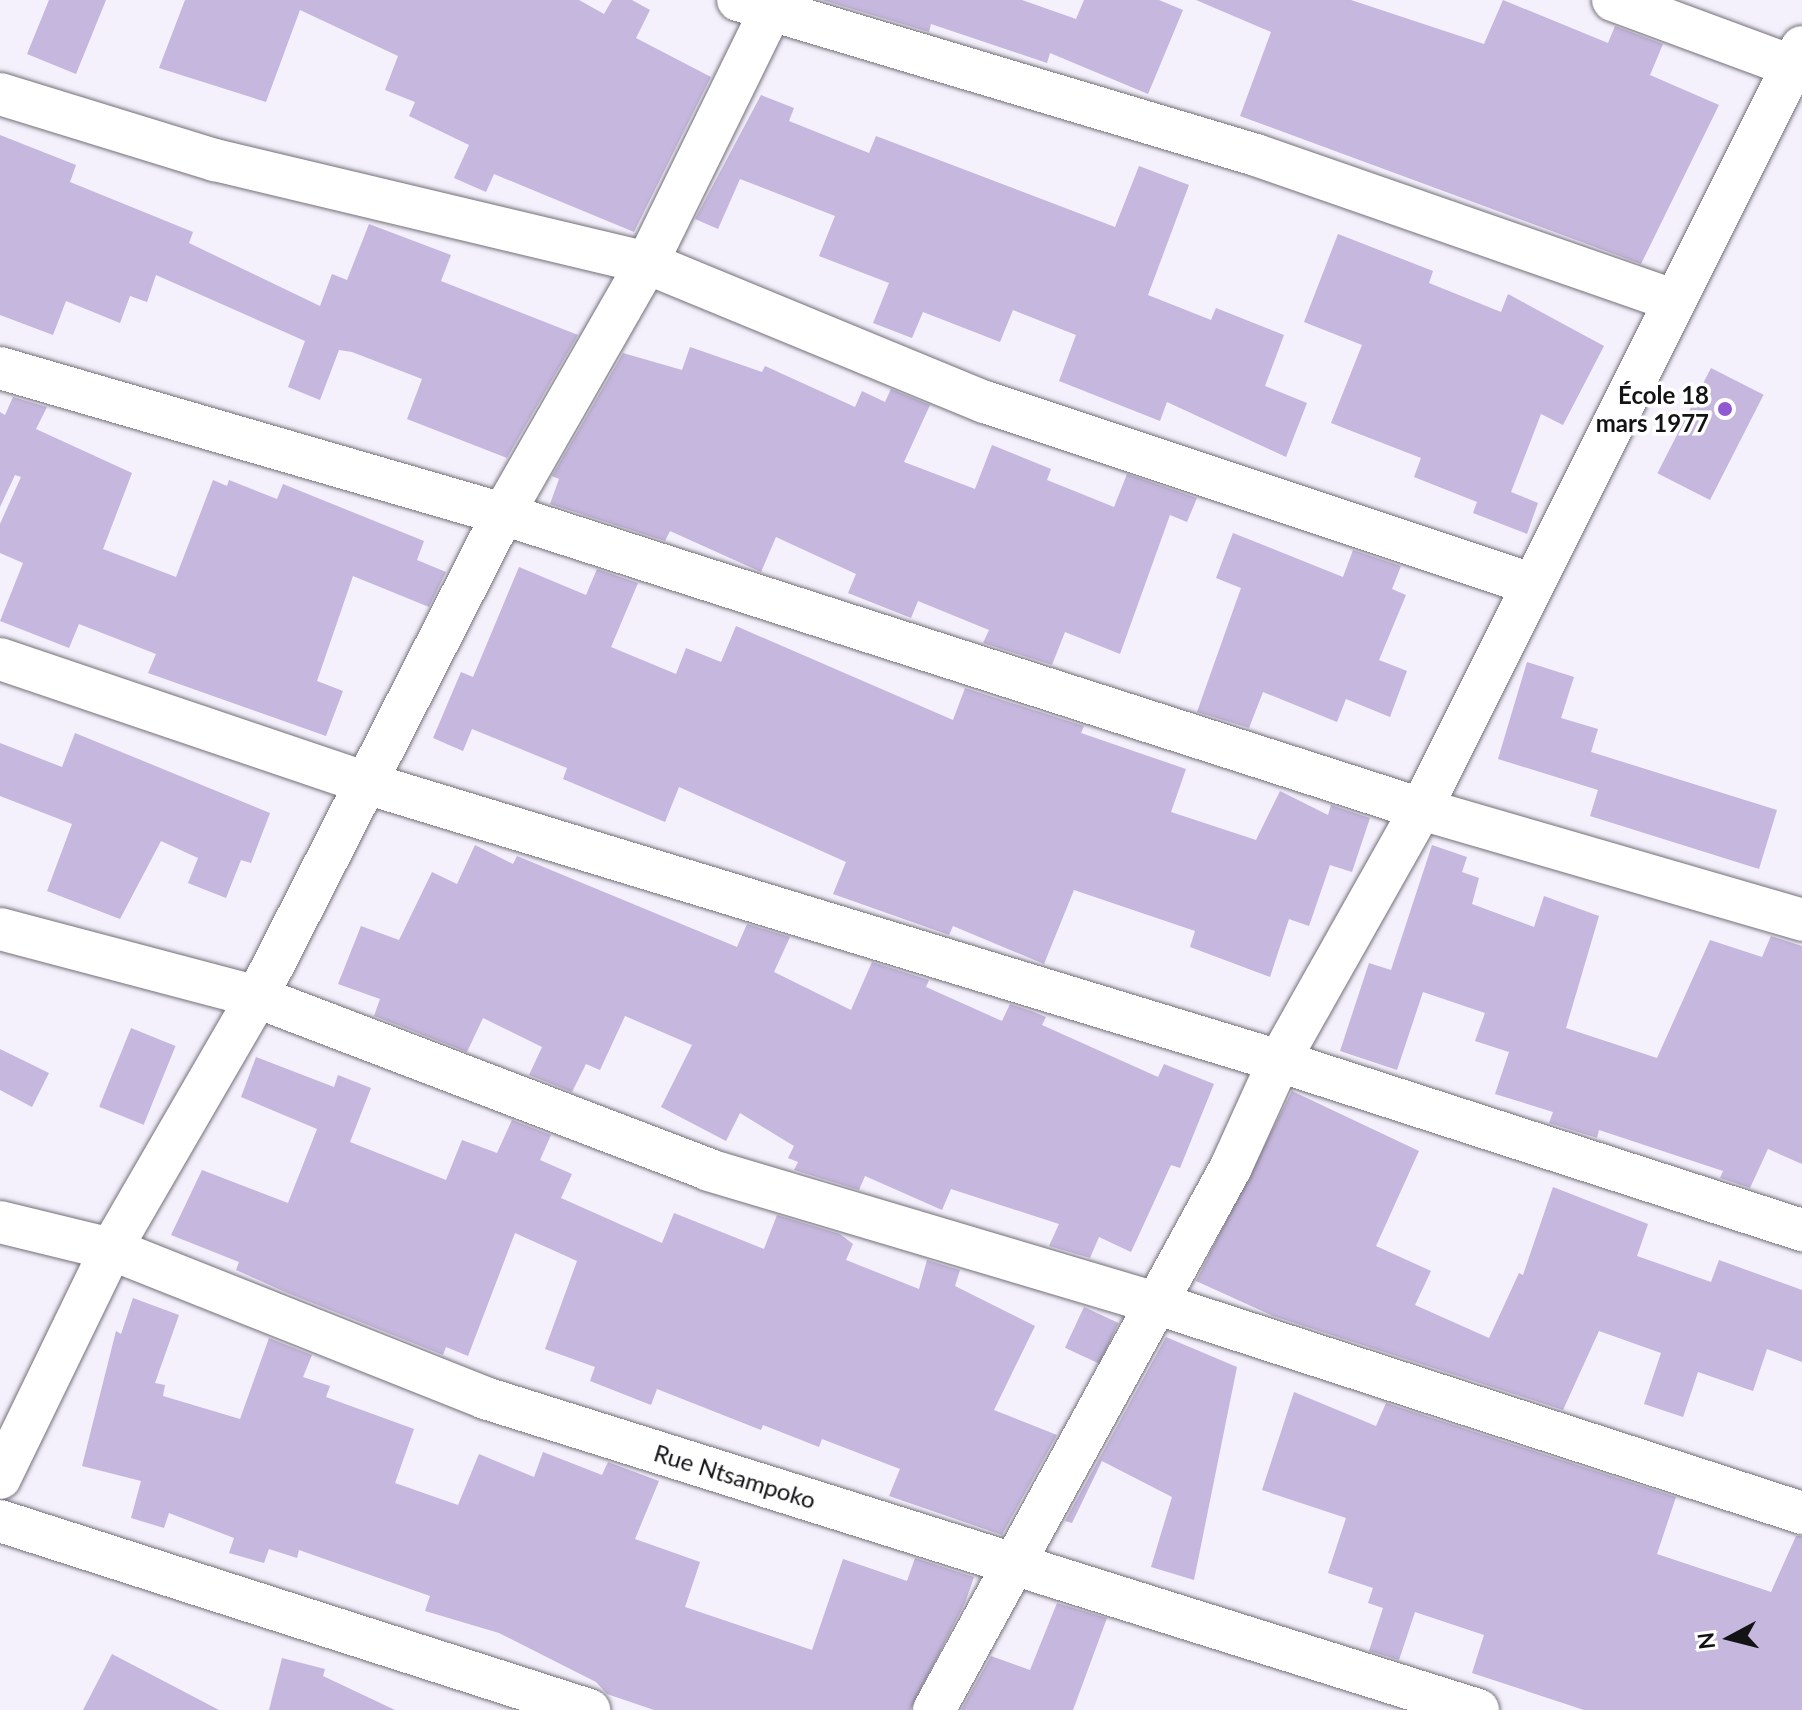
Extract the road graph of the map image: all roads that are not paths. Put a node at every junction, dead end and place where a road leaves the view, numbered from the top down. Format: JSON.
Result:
{"nodes":[{"id":1,"x":1613,"y":0,"type":"edge"},
{"id":2,"x":761,"y":4,"type":"edge"},
{"id":3,"x":1799,"y":61,"type":"edge"},
{"id":4,"x":0,"y":94,"type":"edge"},
{"id":5,"x":647,"y":263,"type":"junction"},
{"id":6,"x":1672,"y":300,"type":"junction"},
{"id":7,"x":0,"y":368,"type":"edge"},
{"id":8,"x":503,"y":514,"type":"junction"},
{"id":9,"x":1531,"y":584,"type":"junction"},
{"id":10,"x":0,"y":659,"type":"edge"},
{"id":11,"x":366,"y":783,"type":"junction"},
{"id":12,"x":1421,"y":809,"type":"junction"},
{"id":13,"x":1802,"y":920,"type":"edge"},
{"id":14,"x":0,"y":929,"type":"edge"},
{"id":15,"x":257,"y":997,"type":"junction"},
{"id":16,"x":1279,"y":1061,"type":"junction"},
{"id":17,"x":0,"y":1222,"type":"edge"},
{"id":18,"x":1802,"y":1230,"type":"edge"},
{"id":19,"x":111,"y":1249,"type":"junction"},
{"id":20,"x":1152,"y":1302,"type":"junction"},
{"id":21,"x":0,"y":1478,"type":"edge"},
{"id":22,"x":1802,"y":1513,"type":"edge"},
{"id":23,"x":0,"y":1521,"type":"edge"},
{"id":24,"x":1015,"y":1564,"type":"junction"},
{"id":25,"x":589,"y":1710,"type":"edge"},
{"id":26,"x":934,"y":1710,"type":"edge"},
{"id":27,"x":1478,"y":1710,"type":"edge"}],
"edges":[{"from":1,"to":3,"type":"street"},
{"from":2,"to":5,"type":"street"},
{"from":2,"to":6,"type":"street"},
{"from":3,"to":6,"type":"street"},
{"from":4,"to":5,"type":"street"},
{"from":5,"to":8,"type":"street"},
{"from":5,"to":9,"type":"street"},
{"from":6,"to":9,"type":"street"},
{"from":7,"to":8,"type":"street"},
{"from":8,"to":11,"type":"street"},
{"from":8,"to":12,"type":"street"},
{"from":9,"to":12,"type":"street"},
{"from":10,"to":11,"type":"street"},
{"from":11,"to":15,"type":"street"},
{"from":11,"to":16,"type":"street"},
{"from":12,"to":13,"type":"street"},
{"from":12,"to":16,"type":"street"},
{"from":14,"to":15,"type":"street"},
{"from":15,"to":19,"type":"street"},
{"from":15,"to":20,"type":"street"},
{"from":16,"to":18,"type":"street"},
{"from":16,"to":20,"type":"street"},
{"from":17,"to":19,"type":"street","name":"Rue Ntsampoko"},
{"from":19,"to":21,"type":"street"},
{"from":19,"to":24,"type":"street","name":"Rue Ntsampoko"},
{"from":20,"to":22,"type":"street"},
{"from":20,"to":24,"type":"street"},
{"from":23,"to":25,"type":"street"},
{"from":24,"to":26,"type":"street"},
{"from":24,"to":27,"type":"street","name":"Rue Ntsampoko"}]}
